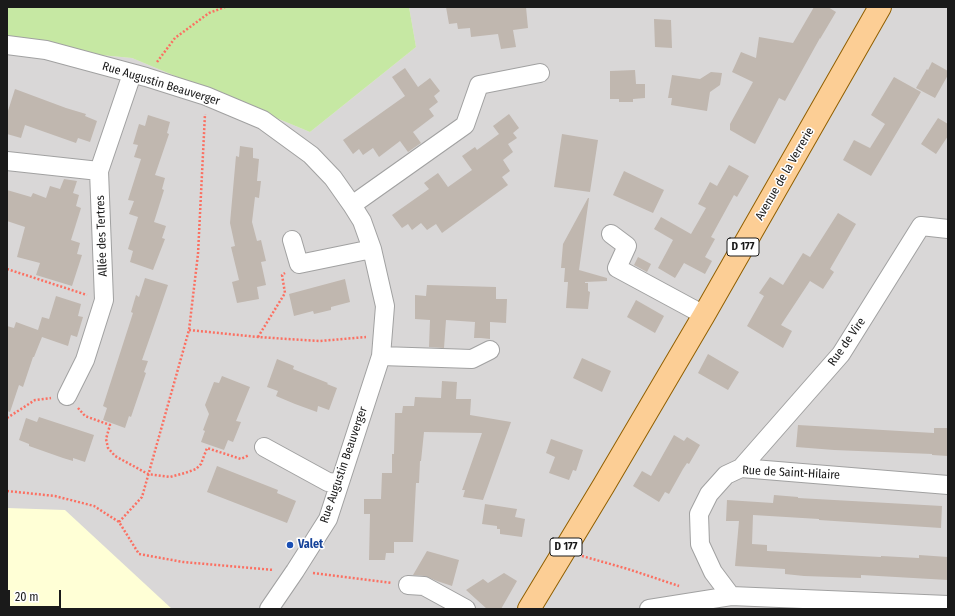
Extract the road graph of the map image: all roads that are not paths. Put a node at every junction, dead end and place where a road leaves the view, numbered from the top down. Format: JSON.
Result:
{"nodes":[{"id":1,"x":880,"y":7,"type":"edge"},
{"id":2,"x":7,"y":45,"type":"edge"},
{"id":3,"x":540,"y":73,"type":"dead end"},
{"id":4,"x":139,"y":76,"type":"junction"},
{"id":5,"x":7,"y":161,"type":"edge"},
{"id":6,"x":99,"y":171,"type":"junction"},
{"id":7,"x":352,"y":204,"type":"junction"},
{"id":8,"x":948,"y":229,"type":"edge"},
{"id":9,"x":611,"y":234,"type":"dead end"},
{"id":10,"x":292,"y":240,"type":"dead end"},
{"id":11,"x":372,"y":249,"type":"junction"},
{"id":12,"x":704,"y":315,"type":"junction"},
{"id":13,"x":490,"y":350,"type":"dead end"},
{"id":14,"x":380,"y":356,"type":"junction"},
{"id":15,"x":67,"y":396,"type":"road end"},
{"id":16,"x":264,"y":447,"type":"road end"},
{"id":17,"x":741,"y":468,"type":"junction"},
{"id":18,"x":339,"y":483,"type":"junction"},
{"id":19,"x":604,"y":485,"type":"junction"},
{"id":20,"x":948,"y":485,"type":"edge"},
{"id":21,"x":408,"y":585,"type":"road end"},
{"id":22,"x":731,"y":596,"type":"junction"},
{"id":23,"x":948,"y":605,"type":"edge"},
{"id":24,"x":269,"y":609,"type":"edge"},
{"id":25,"x":466,"y":609,"type":"edge"},
{"id":26,"x":529,"y":609,"type":"edge"},
{"id":27,"x":547,"y":609,"type":"edge"},
{"id":28,"x":649,"y":609,"type":"edge"}],
"edges":[{"from":1,"to":12,"type":"main road","name":"Avenue de la Verrerie","number":"D 177"},
{"from":2,"to":4,"type":"street","name":"Rue Augustin Beauverger"},
{"from":3,"to":7,"type":"street"},
{"from":4,"to":6,"type":"street","name":"Allée des Tertres"},
{"from":4,"to":7,"type":"street","name":"Rue Augustin Beauverger"},
{"from":5,"to":6,"type":"street"},
{"from":6,"to":15,"type":"street","name":"Allée des Tertres"},
{"from":7,"to":11,"type":"street","name":"Rue Augustin Beauverger"},
{"from":8,"to":17,"type":"street","name":"Rue de Vire"},
{"from":9,"to":12,"type":"street"},
{"from":10,"to":11,"type":"street"},
{"from":11,"to":14,"type":"street","name":"Rue Augustin Beauverger"},
{"from":12,"to":19,"type":"main road","name":"Avenue de la Verrerie","number":"D 177"},
{"from":13,"to":14,"type":"street"},
{"from":14,"to":18,"type":"street","name":"Rue Augustin Beauverger"},
{"from":16,"to":18,"type":"street"},
{"from":17,"to":20,"type":"street","name":"Rue de Saint-Hilaire"},
{"from":17,"to":22,"type":"street","name":"Rue de Saint-Hilaire"},
{"from":18,"to":24,"type":"street","name":"Rue Augustin Beauverger"},
{"from":19,"to":26,"type":"main road","name":"Avenue de la Verrerie","number":"D 177"},
{"from":19,"to":27,"type":"main road","name":"Avenue de la Verrerie","number":"D 177"},
{"from":21,"to":25,"type":"street"},
{"from":22,"to":23,"type":"street"},
{"from":22,"to":28,"type":"street"}]}
